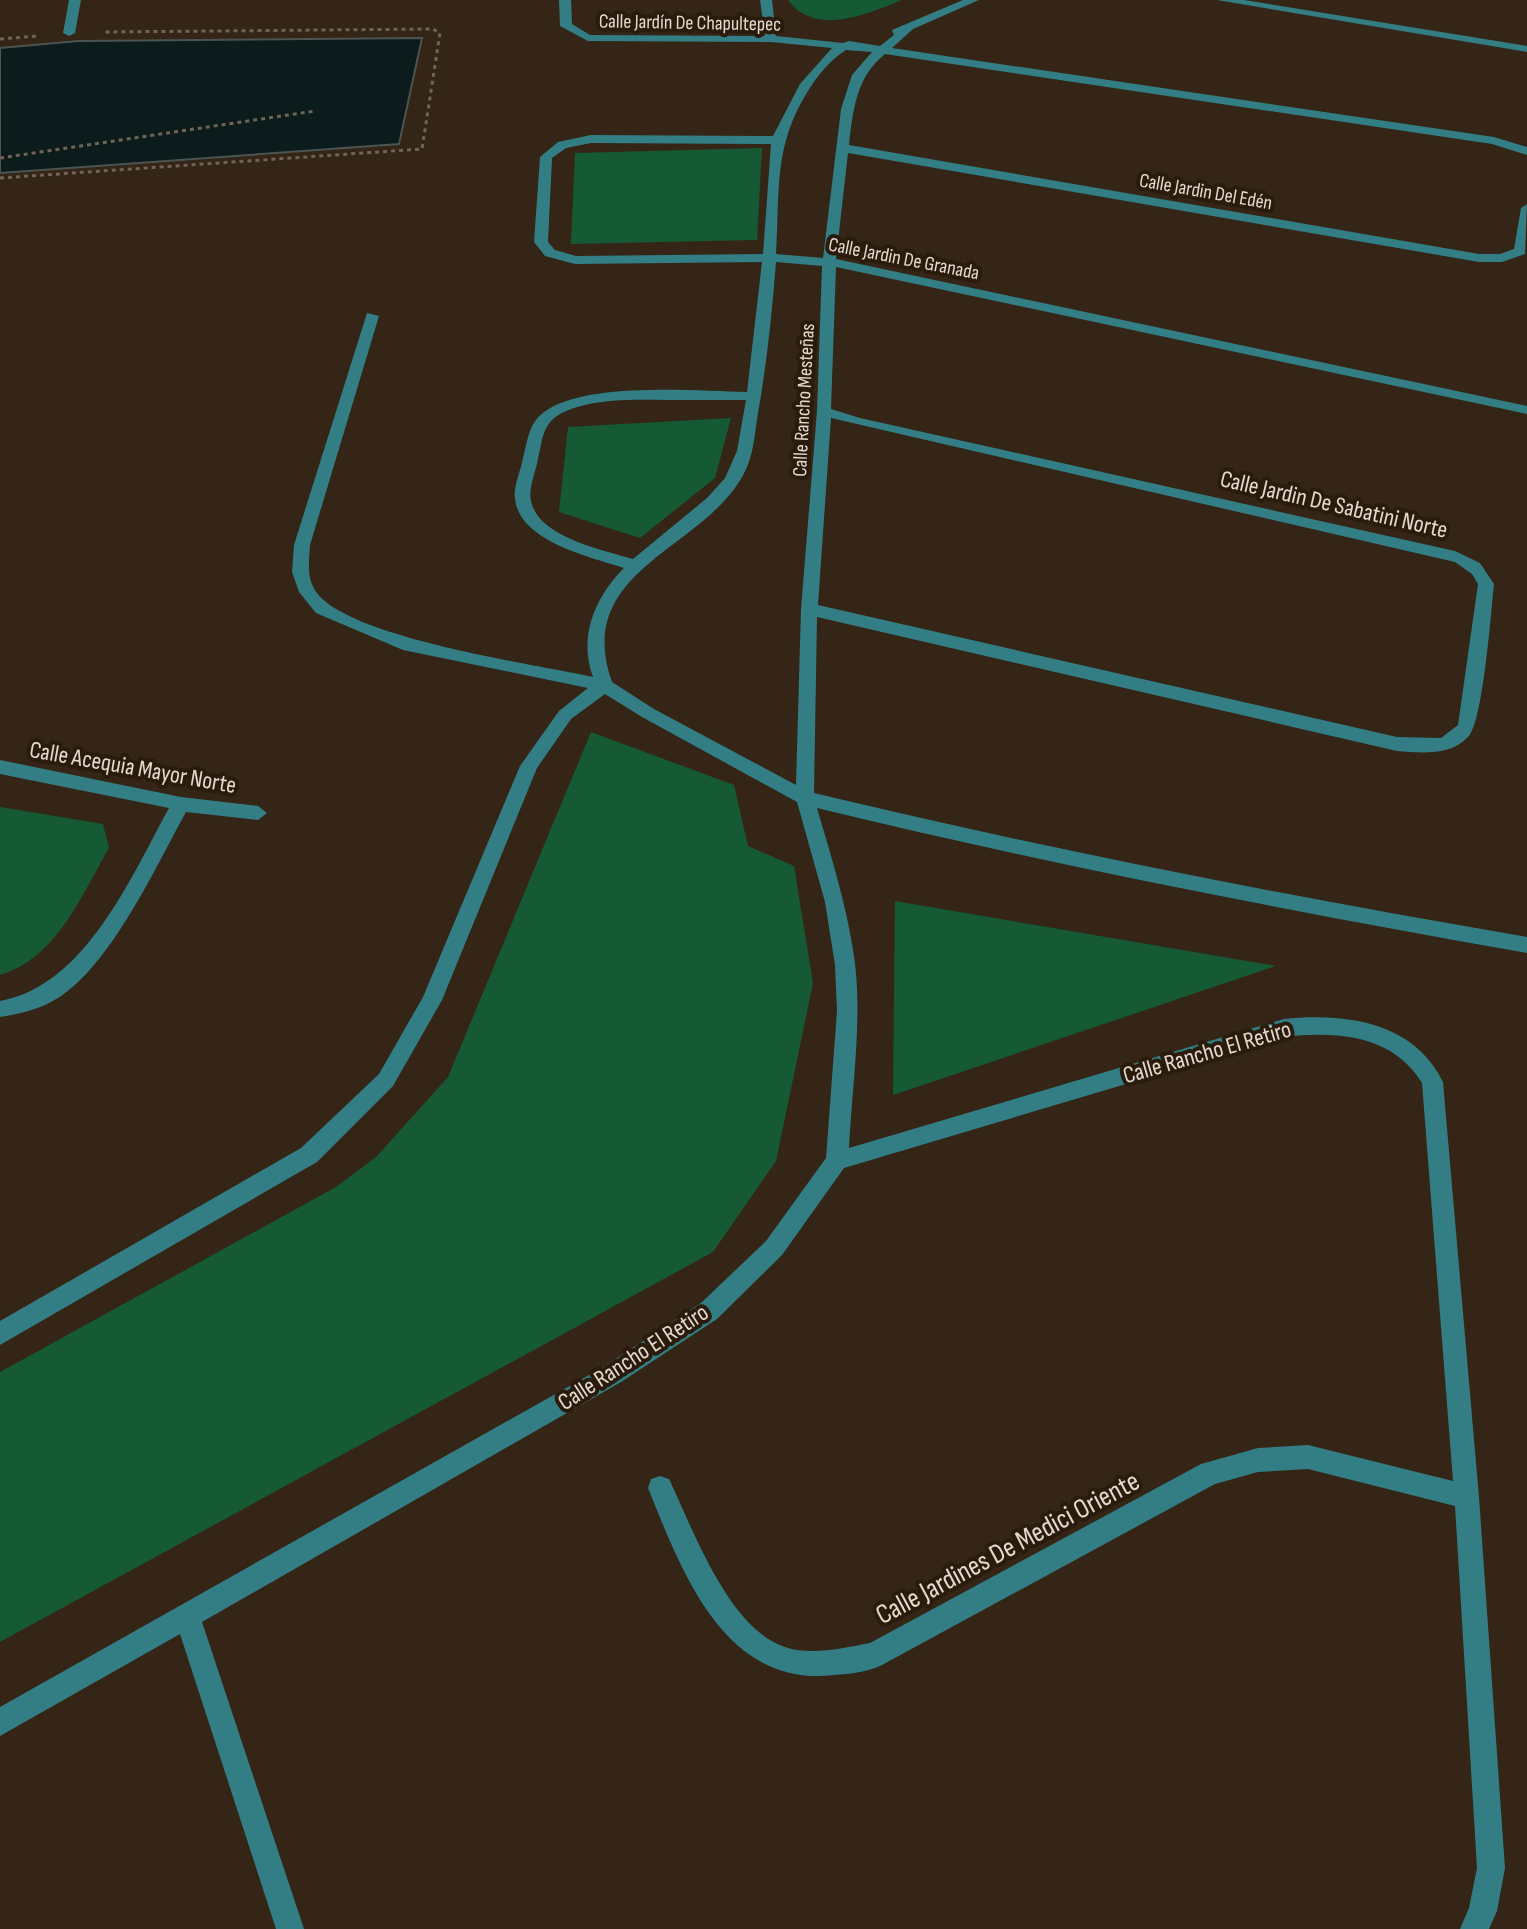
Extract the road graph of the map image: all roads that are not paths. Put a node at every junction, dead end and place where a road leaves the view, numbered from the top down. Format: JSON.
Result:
{"nodes":[{"id":1,"x":75,"y":0,"type":"edge"},
{"id":2,"x":565,"y":0,"type":"edge"},
{"id":3,"x":766,"y":0,"type":"edge"},
{"id":4,"x":973,"y":0,"type":"edge"},
{"id":5,"x":1223,"y":0,"type":"edge"},
{"id":6,"x":908,"y":29,"type":"junction"},
{"id":7,"x":69,"y":33,"type":"road end"},
{"id":8,"x":771,"y":39,"type":"junction"},
{"id":9,"x":842,"y":45,"type":"junction"},
{"id":10,"x":1527,"y":49,"type":"edge"},
{"id":11,"x":885,"y":50,"type":"junction"},
{"id":12,"x":778,"y":140,"type":"junction"},
{"id":13,"x":843,"y":148,"type":"junction"},
{"id":14,"x":1527,"y":151,"type":"edge"},
{"id":15,"x":1527,"y":208,"type":"edge"},
{"id":16,"x":769,"y":258,"type":"junction"},
{"id":17,"x":829,"y":262,"type":"junction"},
{"id":18,"x":372,"y":316,"type":"dead end"},
{"id":19,"x":754,"y":396,"type":"junction"},
{"id":20,"x":1527,"y":410,"type":"edge"},
{"id":21,"x":824,"y":411,"type":"junction"},
{"id":22,"x":636,"y":566,"type":"junction"},
{"id":23,"x":809,"y":609,"type":"junction"},
{"id":24,"x":604,"y":685,"type":"junction"},
{"id":25,"x":0,"y":767,"type":"edge"},
{"id":26,"x":805,"y":798,"type":"junction"},
{"id":27,"x":181,"y":804,"type":"junction"},
{"id":28,"x":258,"y":813,"type":"dead end"},
{"id":29,"x":1527,"y":945,"type":"edge"},
{"id":30,"x":0,"y":1009,"type":"edge"},
{"id":31,"x":837,"y":1161,"type":"junction"},
{"id":32,"x":0,"y":1334,"type":"edge"},
{"id":33,"x":660,"y":1488,"type":"dead end"},
{"id":34,"x":1467,"y":1497,"type":"junction"},
{"id":35,"x":187,"y":1617,"type":"junction"},
{"id":36,"x":0,"y":1722,"type":"edge"},
{"id":37,"x":290,"y":1929,"type":"edge"},
{"id":38,"x":1474,"y":1929,"type":"edge"}],
"edges":[{"from":1,"to":7,"type":"street"},
{"from":2,"to":8,"type":"street","name":"Calle Jardín De Chapultepec"},
{"from":3,"to":8,"type":"street"},
{"from":4,"to":6,"type":"street","name":"Calle Rancho Mesteñas"},
{"from":5,"to":10,"type":"street"},
{"from":6,"to":9,"type":"street","name":"Calle Rancho Mesteñas"},
{"from":6,"to":11,"type":"street","name":"Calle Rancho Mesteñas"},
{"from":8,"to":9,"type":"street","name":"Calle Jardín De Chapultepec"},
{"from":9,"to":11,"type":"street","name":"Calle Jardín De Chapultepec"},
{"from":9,"to":12,"type":"street","name":"Calle Rancho Mesteñas"},
{"from":11,"to":13,"type":"street","name":"Calle Rancho Mesteñas"},
{"from":11,"to":14,"type":"street"},
{"from":12,"to":16,"type":"street","name":"Calle Rancho Mesteñas"},
{"from":12,"to":16,"type":"street","name":"Calle Jardin De Granada"},
{"from":13,"to":15,"type":"street","name":"Calle Jardin Del Edén"},
{"from":13,"to":17,"type":"street","name":"Calle Rancho Mesteñas"},
{"from":16,"to":17,"type":"street","name":"Calle Jardin De Granada"},
{"from":16,"to":19,"type":"street","name":"Calle Rancho Mesteñas"},
{"from":17,"to":20,"type":"street","name":"Calle Jardin De Granada"},
{"from":17,"to":21,"type":"street","name":"Calle Rancho Mesteñas"},
{"from":18,"to":24,"type":"street"},
{"from":19,"to":22,"type":"street","name":"Calle Rancho Mesteñas"},
{"from":19,"to":22,"type":"street"},
{"from":21,"to":23,"type":"street","name":"Calle Rancho Mesteñas"},
{"from":21,"to":23,"type":"street","name":"Calle Jardin De Sabatini Norte"},
{"from":22,"to":24,"type":"street","name":"Calle Rancho Mesteñas"},
{"from":23,"to":26,"type":"street","name":"Calle Rancho Mesteñas"},
{"from":24,"to":26,"type":"street"},
{"from":24,"to":32,"type":"street"},
{"from":25,"to":27,"type":"street","name":"Calle Acequia Mayor Norte"},
{"from":26,"to":29,"type":"street"},
{"from":26,"to":31,"type":"street","name":"Calle Rancho Mesteñas"},
{"from":27,"to":28,"type":"street","name":"Calle Acequia Mayor Norte"},
{"from":27,"to":30,"type":"street"},
{"from":31,"to":34,"type":"street","name":"Calle Rancho El Retiro"},
{"from":31,"to":35,"type":"street","name":"Calle Rancho El Retiro"},
{"from":33,"to":34,"type":"street","name":"Calle Jardines De Medici Oriente"},
{"from":34,"to":38,"type":"street"},
{"from":35,"to":36,"type":"street","name":"Calle Rancho El Retiro"},
{"from":35,"to":37,"type":"street"}]}
